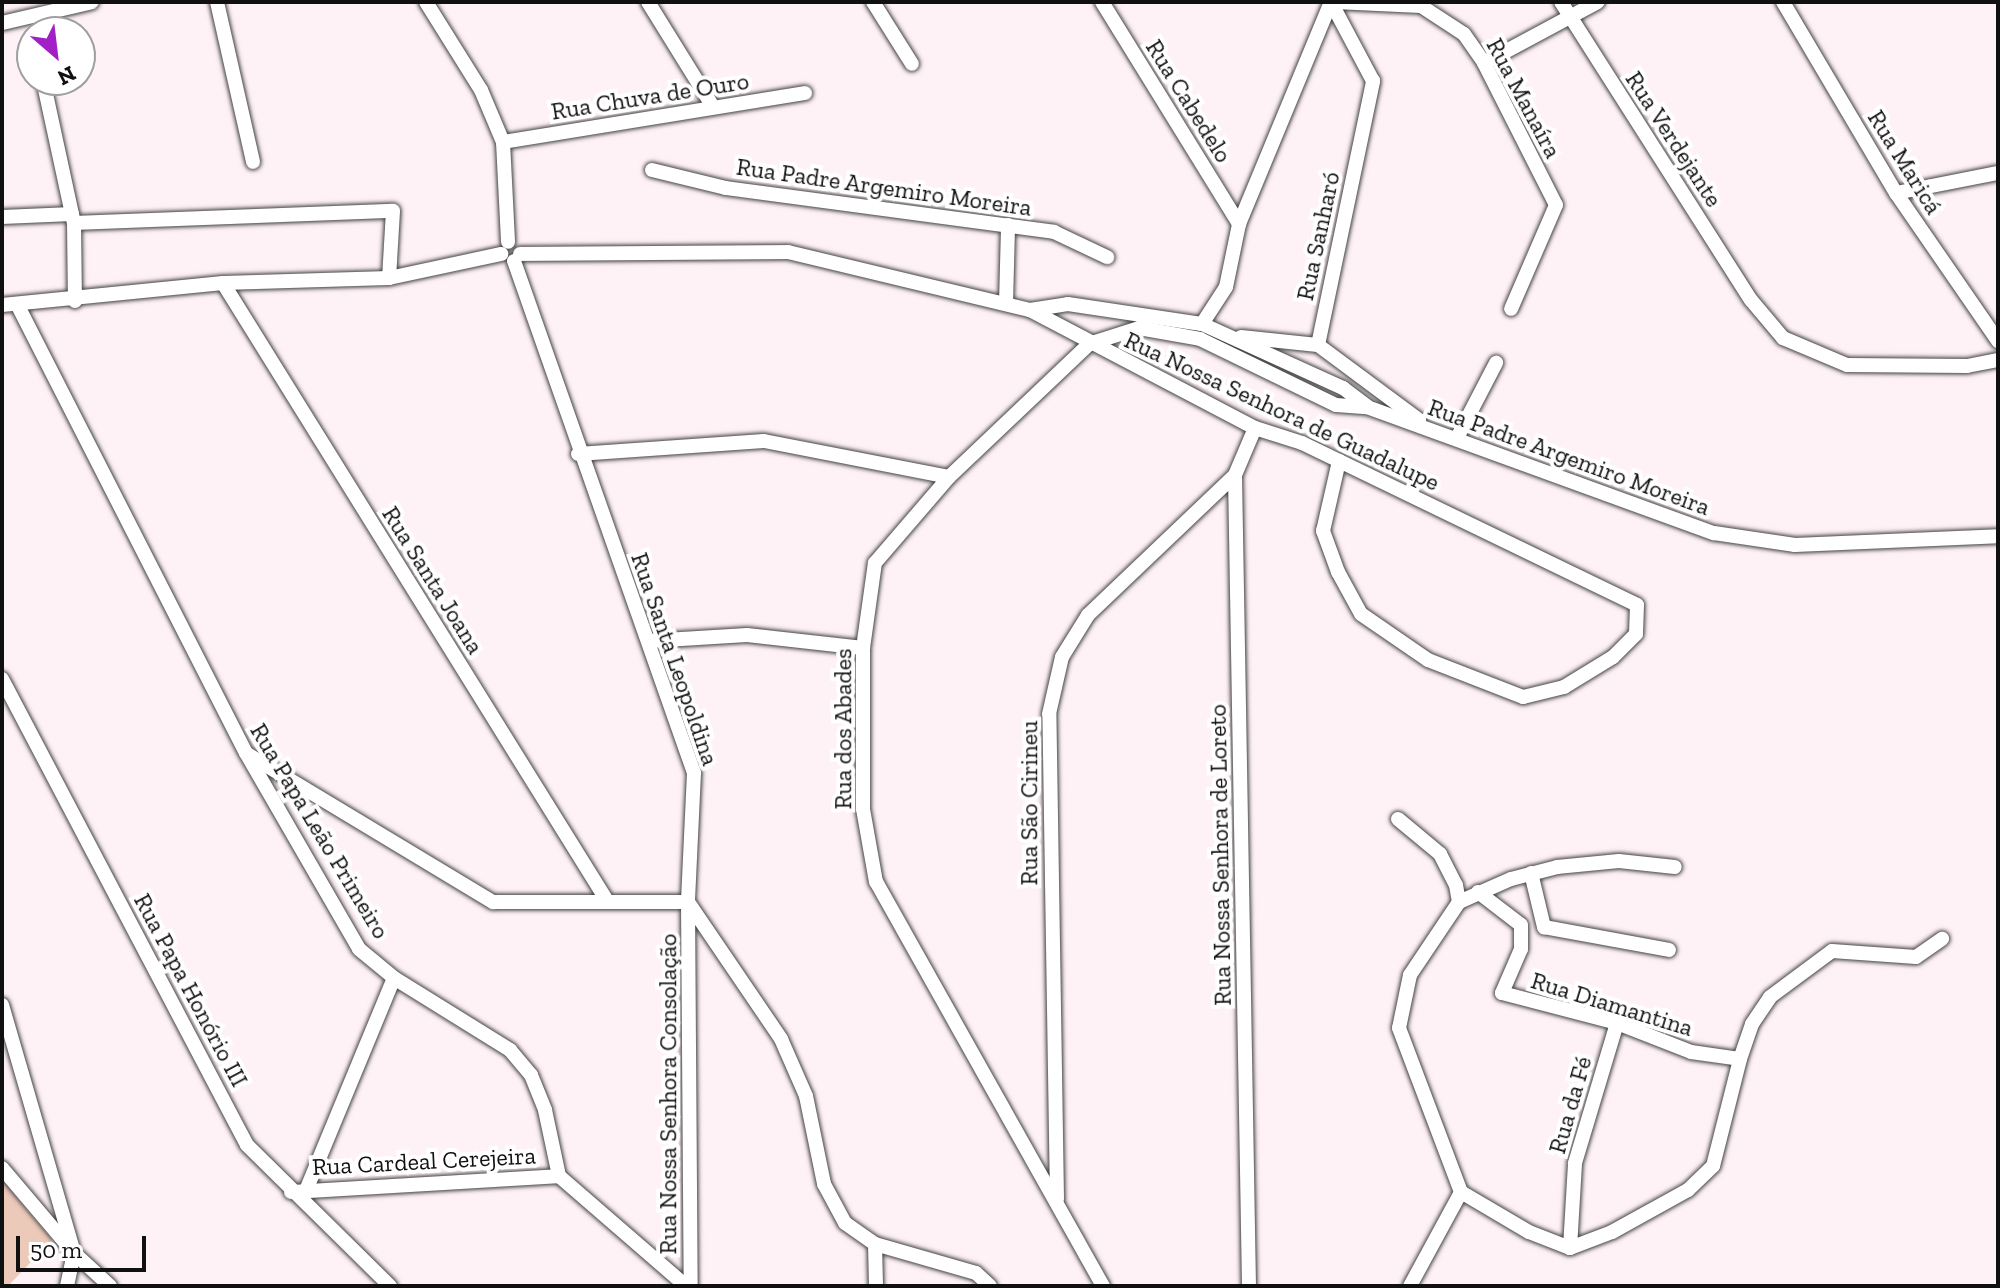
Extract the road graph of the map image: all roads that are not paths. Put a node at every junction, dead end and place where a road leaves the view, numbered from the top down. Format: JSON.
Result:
{"nodes":[{"id":1,"x":92,"y":2,"type":"edge"},
{"id":2,"x":217,"y":2,"type":"edge"},
{"id":3,"x":426,"y":2,"type":"edge"},
{"id":4,"x":648,"y":2,"type":"edge"},
{"id":5,"x":873,"y":2,"type":"edge"},
{"id":6,"x":1102,"y":2,"type":"edge"},
{"id":7,"x":1332,"y":2,"type":"edge"},
{"id":8,"x":1561,"y":2,"type":"edge"},
{"id":9,"x":1598,"y":2,"type":"edge"},
{"id":10,"x":1783,"y":2,"type":"edge"},
{"id":11,"x":53,"y":16,"type":"edge"},
{"id":12,"x":1572,"y":19,"type":"junction"},
{"id":13,"x":1484,"y":63,"type":"junction"},
{"id":14,"x":912,"y":64,"type":"dead end"},
{"id":15,"x":805,"y":93,"type":"dead end"},
{"id":16,"x":46,"y":96,"type":"edge"},
{"id":17,"x":713,"y":107,"type":"junction"},
{"id":18,"x":503,"y":142,"type":"junction"},
{"id":19,"x":253,"y":162,"type":"dead end"},
{"id":20,"x":652,"y":170,"type":"dead end"},
{"id":21,"x":1998,"y":173,"type":"edge"},
{"id":22,"x":1896,"y":193,"type":"junction"},
{"id":23,"x":2,"y":217,"type":"edge"},
{"id":24,"x":73,"y":218,"type":"junction"},
{"id":25,"x":1239,"y":224,"type":"junction"},
{"id":26,"x":1008,"y":225,"type":"junction"},
{"id":27,"x":511,"y":252,"type":"junction"},
{"id":28,"x":1107,"y":257,"type":"dead end"},
{"id":29,"x":389,"y":278,"type":"junction"},
{"id":30,"x":223,"y":283,"type":"junction"},
{"id":31,"x":75,"y":301,"type":"junction"},
{"id":32,"x":10,"y":304,"type":"edge"},
{"id":33,"x":1006,"y":304,"type":"junction"},
{"id":34,"x":1511,"y":309,"type":"dead end"},
{"id":35,"x":1030,"y":310,"type":"junction"},
{"id":36,"x":1202,"y":324,"type":"junction"},
{"id":37,"x":1234,"y":337,"type":"junction"},
{"id":38,"x":1998,"y":341,"type":"edge"},
{"id":39,"x":1089,"y":344,"type":"junction"},
{"id":40,"x":1318,"y":345,"type":"junction"},
{"id":41,"x":1998,"y":360,"type":"edge"},
{"id":42,"x":1496,"y":363,"type":"dead end"},
{"id":43,"x":1367,"y":407,"type":"junction"},
{"id":44,"x":1255,"y":428,"type":"junction"},
{"id":45,"x":1436,"y":431,"type":"junction"},
{"id":46,"x":1457,"y":438,"type":"junction"},
{"id":47,"x":578,"y":454,"type":"junction"},
{"id":48,"x":1339,"y":461,"type":"junction"},
{"id":49,"x":1235,"y":475,"type":"junction"},
{"id":50,"x":949,"y":477,"type":"junction"},
{"id":51,"x":1998,"y":536,"type":"edge"},
{"id":52,"x":649,"y":641,"type":"junction"},
{"id":53,"x":863,"y":648,"type":"junction"},
{"id":54,"x":2,"y":679,"type":"edge"},
{"id":55,"x":246,"y":753,"type":"junction"},
{"id":56,"x":1398,"y":819,"type":"dead end"},
{"id":57,"x":1675,"y":867,"type":"dead end"},
{"id":58,"x":1531,"y":873,"type":"junction"},
{"id":59,"x":1478,"y":892,"type":"junction"},
{"id":60,"x":607,"y":901,"type":"junction"},
{"id":61,"x":688,"y":902,"type":"junction"},
{"id":62,"x":1459,"y":902,"type":"junction"},
{"id":63,"x":1942,"y":939,"type":"dead end"},
{"id":64,"x":1669,"y":950,"type":"dead end"},
{"id":65,"x":394,"y":978,"type":"junction"},
{"id":66,"x":2,"y":1005,"type":"edge"},
{"id":67,"x":1617,"y":1023,"type":"junction"},
{"id":68,"x":1740,"y":1059,"type":"junction"},
{"id":69,"x":2,"y":1168,"type":"edge"},
{"id":70,"x":559,"y":1176,"type":"junction"},
{"id":71,"x":307,"y":1188,"type":"junction"},
{"id":72,"x":291,"y":1192,"type":"junction"},
{"id":73,"x":1461,"y":1192,"type":"junction"},
{"id":74,"x":1057,"y":1202,"type":"junction"},
{"id":75,"x":875,"y":1244,"type":"junction"},
{"id":76,"x":1570,"y":1248,"type":"junction"},
{"id":77,"x":74,"y":1253,"type":"junction"},
{"id":78,"x":67,"y":1286,"type":"edge"},
{"id":79,"x":110,"y":1286,"type":"edge"},
{"id":80,"x":390,"y":1286,"type":"edge"},
{"id":81,"x":689,"y":1286,"type":"edge"},
{"id":82,"x":876,"y":1286,"type":"edge"},
{"id":83,"x":990,"y":1286,"type":"edge"},
{"id":84,"x":1103,"y":1286,"type":"edge"},
{"id":85,"x":1249,"y":1286,"type":"edge"},
{"id":86,"x":1410,"y":1286,"type":"edge"}],
"edges":[{"from":1,"to":11,"type":"street"},
{"from":2,"to":19,"type":"street"},
{"from":3,"to":18,"type":"street"},
{"from":4,"to":17,"type":"street"},
{"from":5,"to":14,"type":"street"},
{"from":6,"to":25,"type":"street","name":"Rua Cabedelo"},
{"from":7,"to":13,"type":"street","name":"Rua Manaíra"},
{"from":7,"to":25,"type":"street"},
{"from":7,"to":40,"type":"street","name":"Rua Sanharó"},
{"from":8,"to":12,"type":"street","name":"Rua Verdejante"},
{"from":9,"to":12,"type":"street"},
{"from":10,"to":22,"type":"street","name":"Rua Maricá"},
{"from":12,"to":13,"type":"street"},
{"from":12,"to":41,"type":"street","name":"Rua Verdejante"},
{"from":13,"to":34,"type":"street","name":"Rua Manaíra"},
{"from":15,"to":17,"type":"street","name":"Rua Chuva de Ouro"},
{"from":16,"to":24,"type":"street"},
{"from":17,"to":18,"type":"street","name":"Rua Chuva de Ouro"},
{"from":18,"to":27,"type":"street","name":"Rua Santa Leopoldina"},
{"from":20,"to":26,"type":"street","name":"Rua Padre Argemiro Moreira"},
{"from":21,"to":22,"type":"street"},
{"from":22,"to":38,"type":"street","name":"Rua Maricá"},
{"from":23,"to":24,"type":"street"},
{"from":24,"to":29,"type":"street"},
{"from":24,"to":31,"type":"street"},
{"from":25,"to":36,"type":"street"},
{"from":26,"to":28,"type":"street","name":"Rua Padre Argemiro Moreira"},
{"from":26,"to":33,"type":"street"},
{"from":27,"to":29,"type":"street","name":"Rua Nossa Senhora de Guadalupe"},
{"from":27,"to":33,"type":"street","name":"Rua Nossa Senhora de Guadalupe"},
{"from":27,"to":47,"type":"street","name":"Rua Santa Leopoldina"},
{"from":29,"to":30,"type":"street","name":"Rua Nossa Senhora de Guadalupe"},
{"from":30,"to":31,"type":"street","name":"Rua Nossa Senhora de Guadalupe"},
{"from":30,"to":60,"type":"street","name":"Rua Santa Joana"},
{"from":31,"to":32,"type":"street","name":"Rua Nossa Senhora de Guadalupe"},
{"from":32,"to":55,"type":"street","name":"Rua Papa Leão Primeiro"},
{"from":33,"to":35,"type":"street","name":"Rua Nossa Senhora de Guadalupe"},
{"from":35,"to":36,"type":"street","name":"Rua Padre Argemiro Moreira"},
{"from":35,"to":39,"type":"street","name":"Rua Nossa Senhora de Guadalupe"},
{"from":36,"to":37,"type":"street","name":"Rua Padre Argemiro Moreira"},
{"from":37,"to":40,"type":"street","name":"Rua Padre Argemiro Moreira"},
{"from":37,"to":43,"type":"street","name":"Rua Padre Argemiro Moreira"},
{"from":39,"to":43,"type":"street","name":"Rua Padre Argemiro Moreira"},
{"from":39,"to":44,"type":"street","name":"Rua Nossa Senhora de Guadalupe"},
{"from":39,"to":50,"type":"street","name":"Rua dos Abades"},
{"from":40,"to":45,"type":"street"},
{"from":42,"to":46,"type":"street"},
{"from":43,"to":45,"type":"street","name":"Rua Padre Argemiro Moreira"},
{"from":44,"to":48,"type":"street","name":"Rua Nossa Senhora de Guadalupe"},
{"from":44,"to":49,"type":"street","name":"Rua Nossa Senhora de Loreto"},
{"from":45,"to":46,"type":"street","name":"Rua Padre Argemiro Moreira"},
{"from":46,"to":51,"type":"street","name":"Rua Padre Argemiro Moreira"},
{"from":47,"to":50,"type":"street"},
{"from":47,"to":52,"type":"street","name":"Rua Santa Leopoldina"},
{"from":48,"to":48,"type":"street","name":"Rua Nossa Senhora de Guadalupe"},
{"from":49,"to":74,"type":"street","name":"Rua São Cirineu"},
{"from":49,"to":85,"type":"street","name":"Rua Nossa Senhora de Loreto"},
{"from":50,"to":53,"type":"street","name":"Rua dos Abades"},
{"from":52,"to":53,"type":"street"},
{"from":52,"to":61,"type":"street","name":"Rua Santa Leopoldina"},
{"from":53,"to":74,"type":"street","name":"Rua dos Abades"},
{"from":54,"to":72,"type":"street","name":"Rua Papa Honório III"},
{"from":55,"to":60,"type":"street"},
{"from":55,"to":65,"type":"street","name":"Rua Papa Leão Primeiro"},
{"from":56,"to":62,"type":"street"},
{"from":57,"to":58,"type":"street"},
{"from":58,"to":59,"type":"street"},
{"from":58,"to":64,"type":"street"},
{"from":59,"to":62,"type":"street"},
{"from":59,"to":67,"type":"street","name":"Rua Diamantina"},
{"from":60,"to":61,"type":"street"},
{"from":61,"to":75,"type":"street"},
{"from":61,"to":81,"type":"street","name":"Rua Nossa Senhora Consolação"},
{"from":62,"to":73,"type":"street"},
{"from":63,"to":68,"type":"street"},
{"from":65,"to":70,"type":"street","name":"Rua Papa Leão Primeiro"},
{"from":65,"to":71,"type":"street"},
{"from":66,"to":77,"type":"street"},
{"from":67,"to":68,"type":"street","name":"Rua Diamantina"},
{"from":67,"to":76,"type":"street","name":"Rua da Fé"},
{"from":68,"to":76,"type":"street"},
{"from":69,"to":77,"type":"street"},
{"from":70,"to":71,"type":"street","name":"Rua Cardeal Cerejeira"},
{"from":70,"to":81,"type":"street"},
{"from":71,"to":72,"type":"street","name":"Rua Cardeal Cerejeira"},
{"from":72,"to":80,"type":"street","name":"Rua Papa Honório III"},
{"from":73,"to":76,"type":"street"},
{"from":73,"to":86,"type":"street"},
{"from":74,"to":84,"type":"street","name":"Rua dos Abades"},
{"from":75,"to":82,"type":"street"},
{"from":75,"to":83,"type":"street"},
{"from":77,"to":78,"type":"street"},
{"from":77,"to":79,"type":"street"}]}
